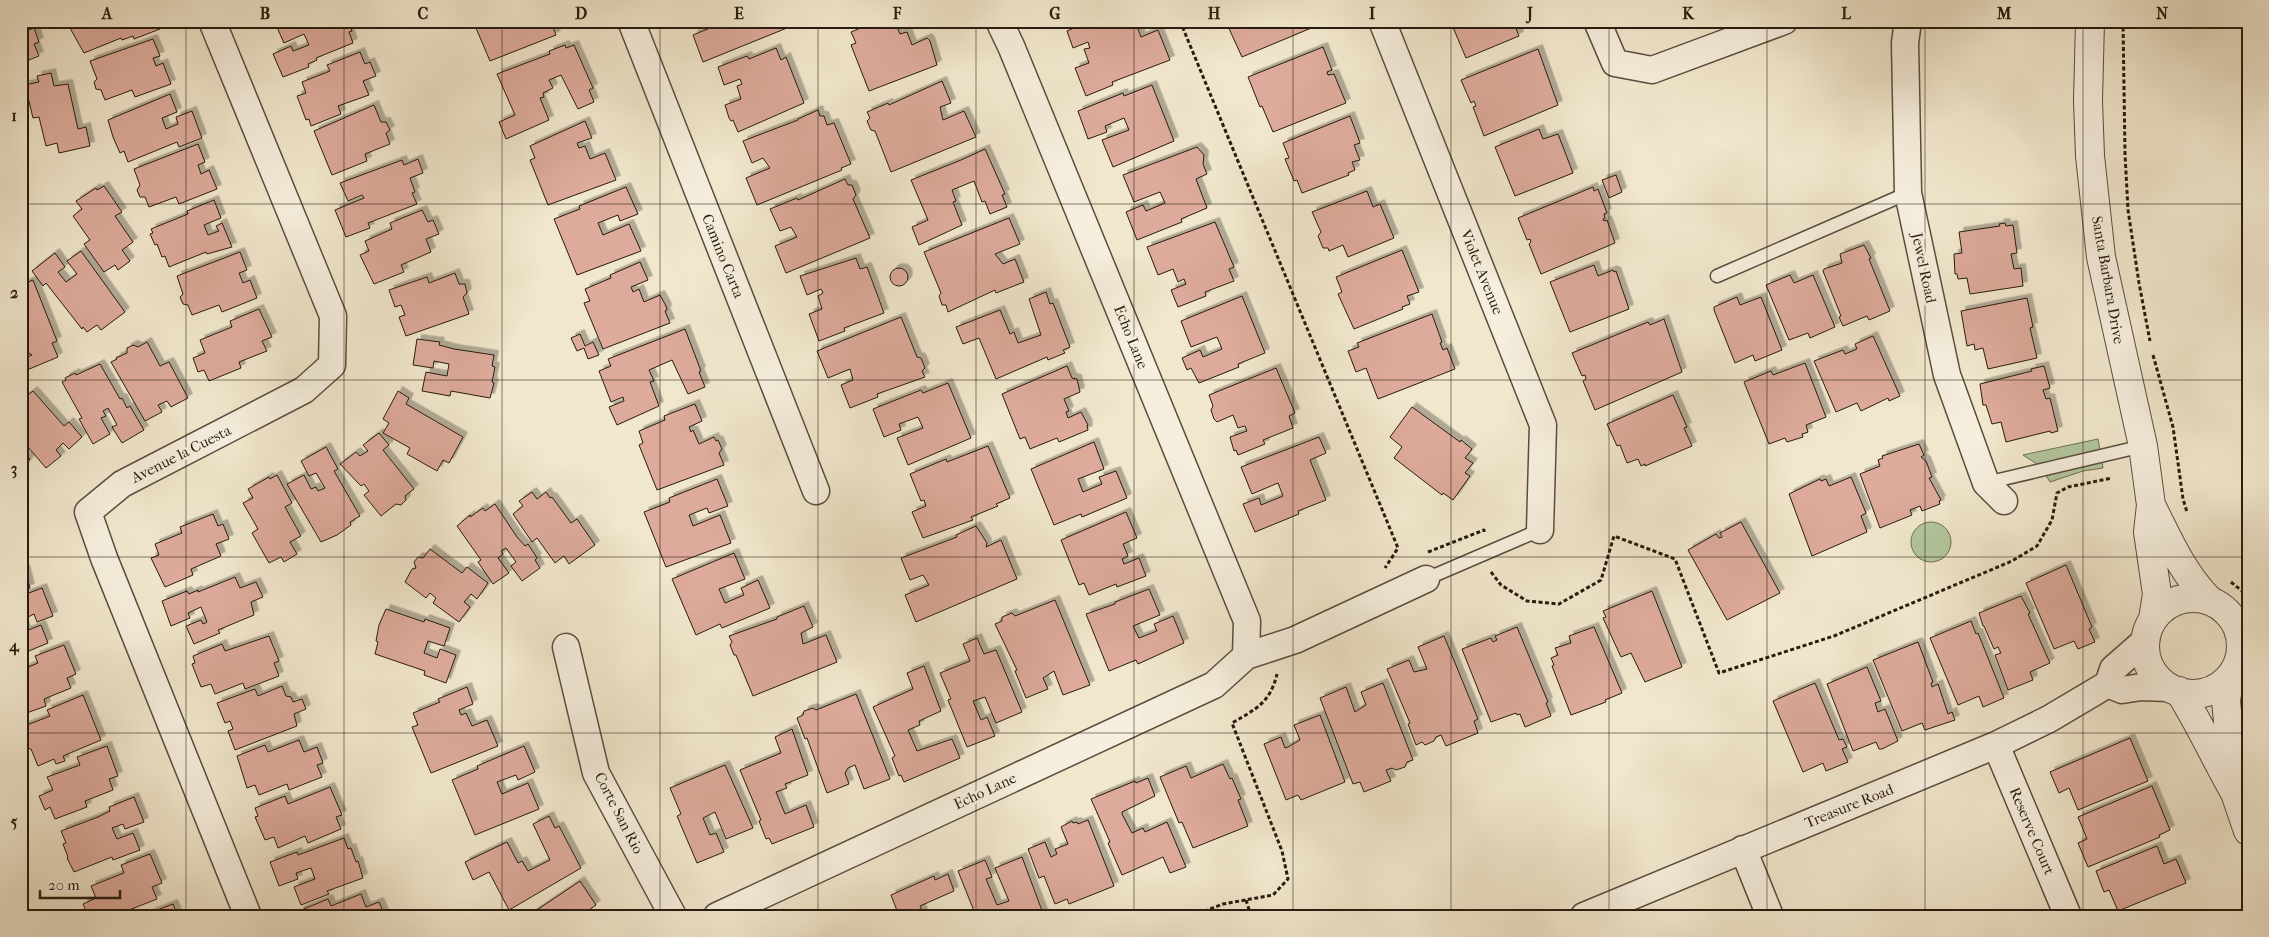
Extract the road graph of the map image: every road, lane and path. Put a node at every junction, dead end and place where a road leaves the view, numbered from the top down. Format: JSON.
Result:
{"nodes":[{"id":1,"x":212,"y":21,"type":"edge"},
{"id":2,"x":631,"y":21,"type":"edge"},
{"id":3,"x":999,"y":21,"type":"edge"},
{"id":4,"x":1180,"y":21,"type":"edge"},
{"id":5,"x":1382,"y":21,"type":"edge"},
{"id":6,"x":1597,"y":21,"type":"edge"},
{"id":7,"x":1784,"y":21,"type":"edge"},
{"id":8,"x":1908,"y":21,"type":"edge"},
{"id":9,"x":2090,"y":21,"type":"edge"},
{"id":10,"x":2123,"y":21,"type":"edge"},
{"id":11,"x":1908,"y":193,"type":"junction"},
{"id":12,"x":1717,"y":276,"type":"dead end"},
{"id":13,"x":2150,"y":341,"type":"dead end"},
{"id":14,"x":2152,"y":351,"type":"dead end"},
{"id":15,"x":2143,"y":446,"type":"junction"},
{"id":16,"x":2112,"y":478,"type":"dead end"},
{"id":17,"x":816,"y":491,"type":"dead end"},
{"id":18,"x":1995,"y":492,"type":"joint"},
{"id":19,"x":2151,"y":505,"type":"junction"},
{"id":20,"x":2188,"y":514,"type":"dead end"},
{"id":21,"x":1540,"y":530,"type":"joint"},
{"id":22,"x":1483,"y":555,"type":"junction"},
{"id":23,"x":1394,"y":566,"type":"dead end"},
{"id":24,"x":1424,"y":567,"type":"junction"},
{"id":25,"x":1384,"y":569,"type":"junction"},
{"id":26,"x":1380,"y":575,"type":"dead end"},
{"id":27,"x":2226,"y":579,"type":"dead end"},
{"id":28,"x":2248,"y":596,"type":"edge"},
{"id":29,"x":2209,"y":600,"type":"junction"},
{"id":30,"x":2242,"y":623,"type":"edge"},
{"id":31,"x":2149,"y":629,"type":"junction"},
{"id":32,"x":566,"y":647,"type":"dead end"},
{"id":33,"x":1276,"y":647,"type":"junction"},
{"id":34,"x":1246,"y":656,"type":"junction"},
{"id":35,"x":2229,"y":679,"type":"junction"},
{"id":36,"x":2108,"y":684,"type":"junction"},
{"id":37,"x":2174,"y":690,"type":"junction"},
{"id":38,"x":1996,"y":746,"type":"junction"},
{"id":39,"x":2236,"y":794,"type":"junction"},
{"id":40,"x":2248,"y":831,"type":"edge"},
{"id":41,"x":1743,"y":849,"type":"junction"},
{"id":42,"x":1246,"y":900,"type":"junction"},
{"id":43,"x":248,"y":916,"type":"edge"},
{"id":44,"x":672,"y":916,"type":"edge"},
{"id":45,"x":717,"y":916,"type":"edge"},
{"id":46,"x":1192,"y":916,"type":"edge"},
{"id":47,"x":1251,"y":916,"type":"edge"},
{"id":48,"x":1584,"y":916,"type":"edge"},
{"id":49,"x":1770,"y":916,"type":"edge"},
{"id":50,"x":2068,"y":916,"type":"edge"}],
"edges":[{"from":1,"to":43,"type":"street","name":"Avenue la Cuesta"},
{"from":2,"to":17,"type":"street","name":"Camino Carta"},
{"from":3,"to":34,"type":"street","name":"Echo Lane"},
{"from":4,"to":25,"type":"path"},
{"from":5,"to":21,"type":"street","name":"Violet Avenue"},
{"from":6,"to":7,"type":"street"},
{"from":8,"to":11,"type":"street","name":"Jewel Road"},
{"from":9,"to":15,"type":"street","name":"Santa Barbara Drive"},
{"from":10,"to":13,"type":"path"},
{"from":11,"to":12,"type":"lane"},
{"from":11,"to":18,"type":"street","name":"Jewel Road"},
{"from":14,"to":20,"type":"path"},
{"from":15,"to":18,"type":"lane"},
{"from":15,"to":19,"type":"street","name":"Santa Barbara Drive"},
{"from":16,"to":22,"type":"path"},
{"from":19,"to":29,"type":"street","name":"Santa Barbara Drive"},
{"from":19,"to":31,"type":"street","name":"Santa Barbara Drive"},
{"from":21,"to":22,"type":"lane"},
{"from":22,"to":24,"type":"lane"},
{"from":22,"to":24,"type":"path"},
{"from":23,"to":25,"type":"path"},
{"from":24,"to":33,"type":"street","name":"Echo Lane"},
{"from":25,"to":26,"type":"path"},
{"from":27,"to":28,"type":"path"},
{"from":29,"to":30,"type":"street"},
{"from":29,"to":31,"type":"street"},
{"from":30,"to":35,"type":"street"},
{"from":31,"to":36,"type":"street"},
{"from":31,"to":37,"type":"street"},
{"from":32,"to":44,"type":"street","name":"Corte San Rio"},
{"from":33,"to":34,"type":"street","name":"Echo Lane"},
{"from":33,"to":42,"type":"path"},
{"from":34,"to":45,"type":"street","name":"Echo Lane"},
{"from":35,"to":37,"type":"street"},
{"from":35,"to":39,"type":"street"},
{"from":36,"to":37,"type":"street"},
{"from":36,"to":38,"type":"street","name":"Treasure Road"},
{"from":37,"to":39,"type":"street"},
{"from":38,"to":41,"type":"street","name":"Treasure Road"},
{"from":38,"to":50,"type":"street","name":"Reserve Court"},
{"from":39,"to":40,"type":"street"},
{"from":41,"to":48,"type":"street","name":"Treasure Road"},
{"from":41,"to":49,"type":"street"},
{"from":42,"to":46,"type":"path"},
{"from":42,"to":47,"type":"path"}]}
